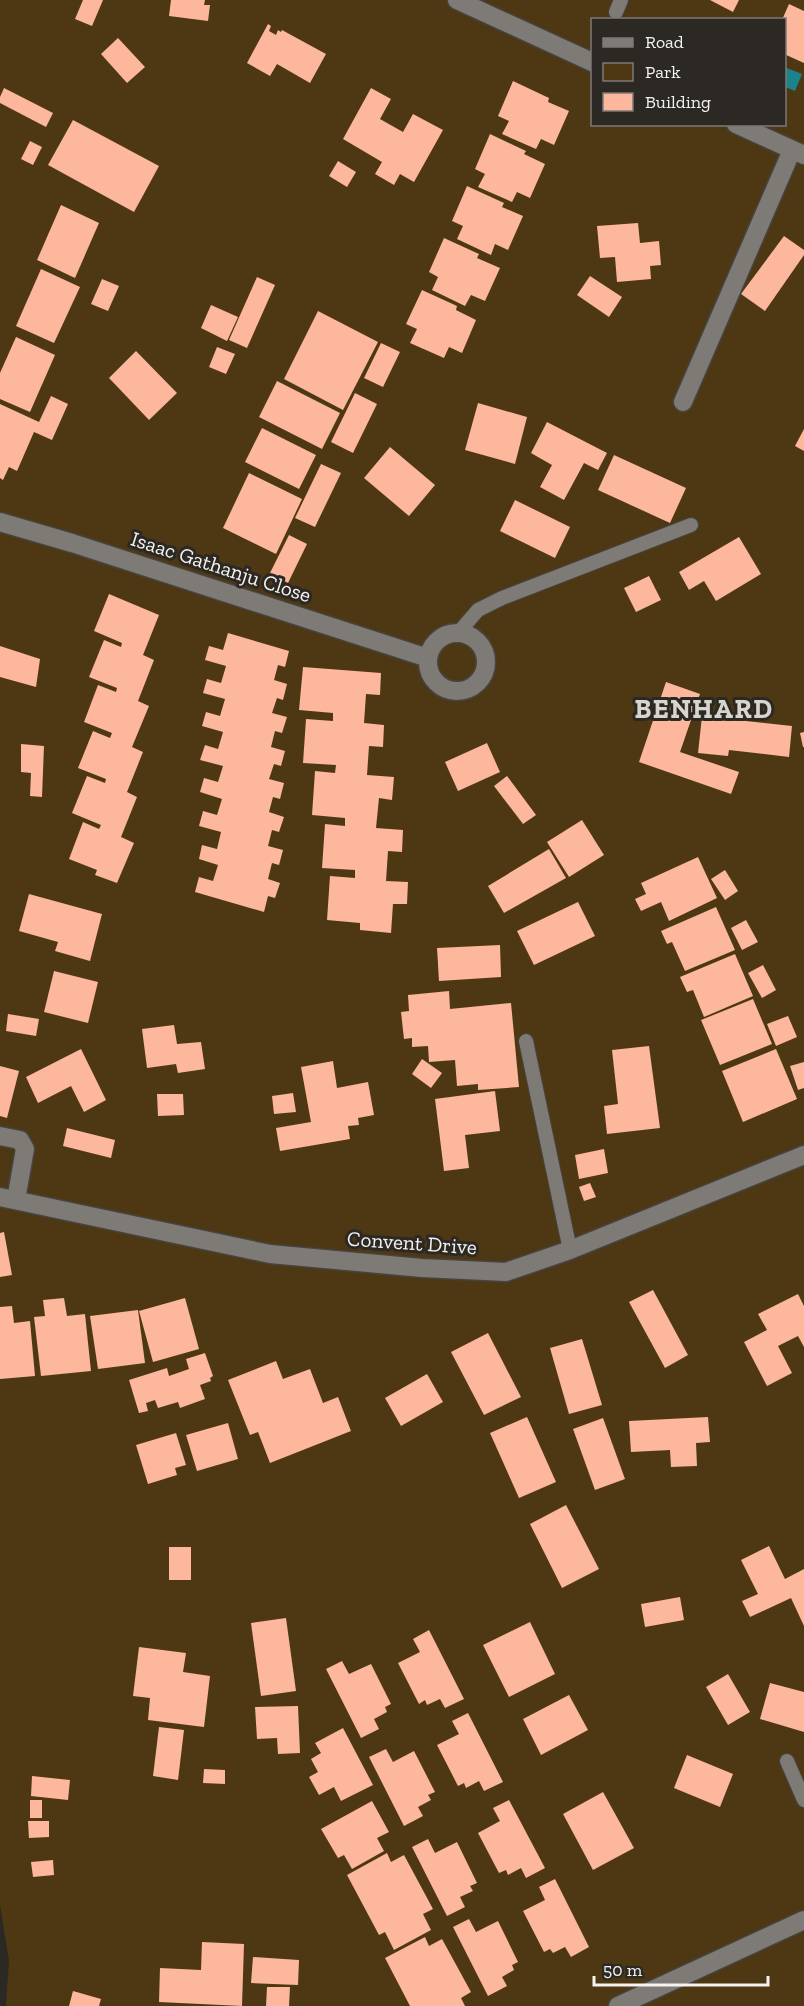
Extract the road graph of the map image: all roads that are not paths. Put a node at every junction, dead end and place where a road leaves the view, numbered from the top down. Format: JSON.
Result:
{"nodes":[{"id":1,"x":457,"y":0,"type":"edge"},
{"id":2,"x":591,"y":62,"type":"edge"},
{"id":3,"x":740,"y":126,"type":"edge"},
{"id":4,"x":798,"y":152,"type":"edge"},
{"id":5,"x":683,"y":402,"type":"dead end"},
{"id":6,"x":0,"y":522,"type":"edge"},
{"id":7,"x":691,"y":525,"type":"dead end"},
{"id":8,"x":459,"y":632,"type":"junction"},
{"id":9,"x":428,"y":658,"type":"junction"},
{"id":10,"x":526,"y":1041,"type":"dead end"},
{"id":11,"x":0,"y":1136,"type":"edge"},
{"id":12,"x":804,"y":1155,"type":"edge"},
{"id":13,"x":8,"y":1198,"type":"edge"},
{"id":14,"x":570,"y":1250,"type":"junction"},
{"id":15,"x":787,"y":1761,"type":"dead end"},
{"id":16,"x":804,"y":1800,"type":"edge"},
{"id":17,"x":804,"y":1920,"type":"edge"},
{"id":18,"x":618,"y":2006,"type":"edge"}],
"edges":[{"from":1,"to":2,"type":"street"},
{"from":3,"to":4,"type":"street"},
{"from":4,"to":5,"type":"street"},
{"from":6,"to":9,"type":"street","name":"Isaac Gathanju Close"},
{"from":7,"to":8,"type":"lane"},
{"from":8,"to":9,"type":"street"},
{"from":8,"to":9,"type":"street"},
{"from":10,"to":14,"type":"lane"},
{"from":11,"to":13,"type":"street"},
{"from":12,"to":14,"type":"street","name":"Convent Drive"},
{"from":13,"to":14,"type":"street","name":"Convent Drive"},
{"from":15,"to":16,"type":"lane"},
{"from":17,"to":18,"type":"street"}]}
